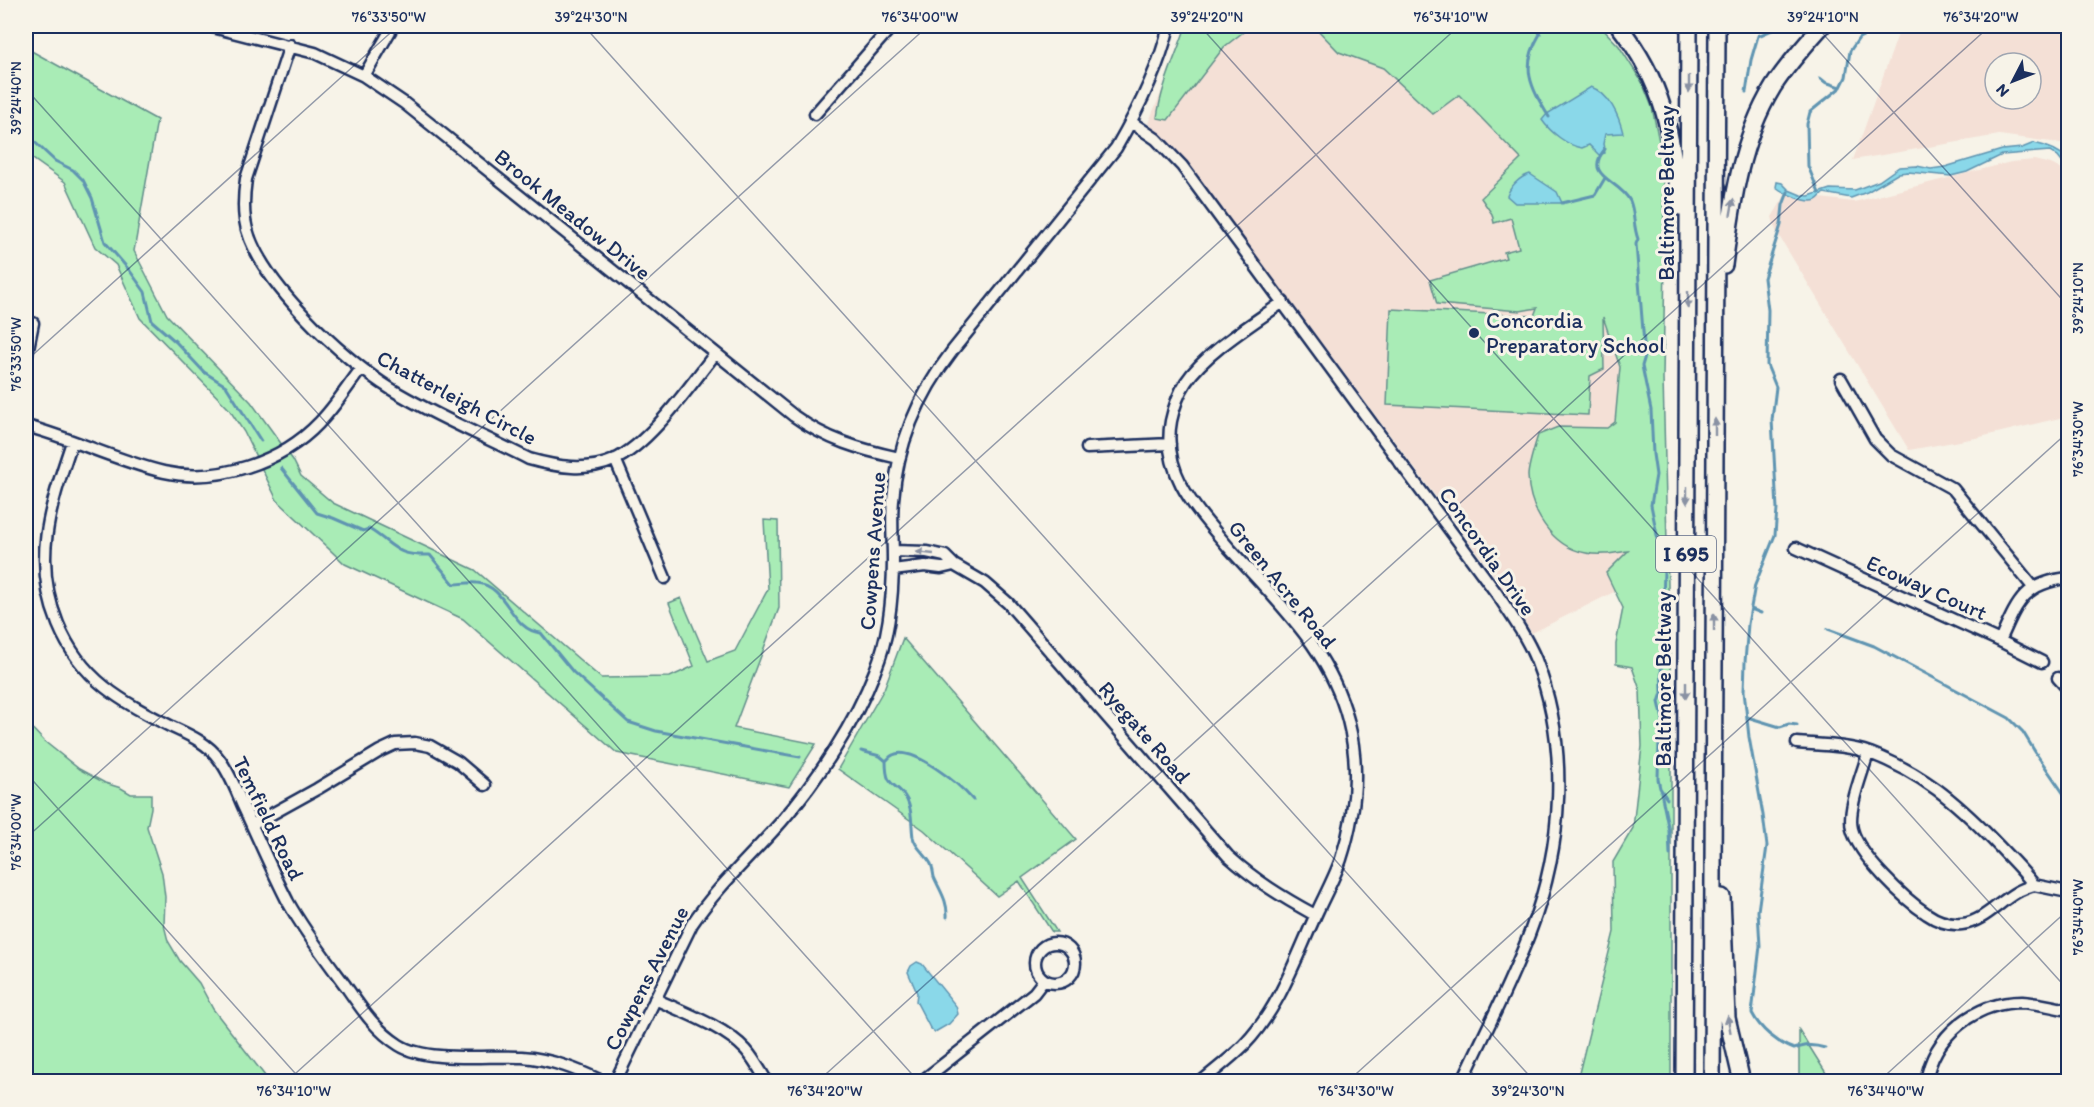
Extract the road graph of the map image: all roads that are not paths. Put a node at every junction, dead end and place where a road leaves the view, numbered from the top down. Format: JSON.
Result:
{"nodes":[{"id":1,"x":209,"y":26,"type":"edge"},
{"id":2,"x":393,"y":26,"type":"edge"},
{"id":3,"x":892,"y":26,"type":"edge"},
{"id":4,"x":1169,"y":26,"type":"edge"},
{"id":5,"x":1619,"y":26,"type":"edge"},
{"id":6,"x":1689,"y":26,"type":"edge"},
{"id":7,"x":1717,"y":26,"type":"edge"},
{"id":8,"x":1822,"y":26,"type":"edge"},
{"id":9,"x":290,"y":45,"type":"junction"},
{"id":10,"x":364,"y":76,"type":"junction"},
{"id":11,"x":815,"y":114,"type":"dead end"},
{"id":12,"x":1131,"y":122,"type":"junction"},
{"id":13,"x":1688,"y":264,"type":"junction"},
{"id":14,"x":1283,"y":302,"type":"junction"},
{"id":15,"x":33,"y":323,"type":"dead end"},
{"id":16,"x":1715,"y":327,"type":"junction"},
{"id":17,"x":715,"y":354,"type":"junction"},
{"id":18,"x":26,"y":358,"type":"edge"},
{"id":19,"x":361,"y":369,"type":"junction"},
{"id":20,"x":1841,"y":379,"type":"dead end"},
{"id":21,"x":26,"y":426,"type":"edge"},
{"id":22,"x":72,"y":442,"type":"junction"},
{"id":23,"x":1170,"y":444,"type":"junction"},
{"id":24,"x":1087,"y":448,"type":"dead end"},
{"id":25,"x":899,"y":458,"type":"junction"},
{"id":26,"x":615,"y":459,"type":"junction"},
{"id":27,"x":1796,"y":548,"type":"dead end"},
{"id":28,"x":893,"y":551,"type":"junction"},
{"id":29,"x":954,"y":565,"type":"junction"},
{"id":30,"x":893,"y":570,"type":"junction"},
{"id":31,"x":665,"y":578,"type":"dead end"},
{"id":32,"x":2068,"y":578,"type":"edge"},
{"id":33,"x":2033,"y":587,"type":"junction"},
{"id":34,"x":2000,"y":641,"type":"junction"},
{"id":35,"x":2042,"y":662,"type":"dead end"},
{"id":36,"x":2058,"y":678,"type":"dead end"},
{"id":37,"x":2068,"y":688,"type":"edge"},
{"id":38,"x":1797,"y":743,"type":"dead end"},
{"id":39,"x":1714,"y":744,"type":"junction"},
{"id":40,"x":1868,"y":753,"type":"junction"},
{"id":41,"x":486,"y":785,"type":"dead end"},
{"id":42,"x":252,"y":825,"type":"junction"},
{"id":43,"x":2034,"y":885,"type":"junction"},
{"id":44,"x":2068,"y":892,"type":"edge"},
{"id":45,"x":1316,"y":915,"type":"junction"},
{"id":46,"x":1044,"y":980,"type":"dead end"},
{"id":47,"x":655,"y":999,"type":"junction"},
{"id":48,"x":2068,"y":1010,"type":"edge"},
{"id":49,"x":604,"y":1082,"type":"edge"},
{"id":50,"x":615,"y":1082,"type":"edge"},
{"id":51,"x":766,"y":1082,"type":"edge"},
{"id":52,"x":921,"y":1082,"type":"edge"},
{"id":53,"x":1201,"y":1082,"type":"edge"},
{"id":54,"x":1462,"y":1082,"type":"edge"},
{"id":55,"x":1684,"y":1082,"type":"edge"},
{"id":56,"x":1712,"y":1082,"type":"edge"},
{"id":57,"x":1742,"y":1082,"type":"edge"},
{"id":58,"x":1926,"y":1082,"type":"edge"}],
"edges":[{"from":1,"to":9,"type":"street","name":"Brook Meadow Drive"},
{"from":2,"to":10,"type":"street"},
{"from":3,"to":11,"type":"street"},
{"from":4,"to":12,"type":"street","name":"Cowpens Avenue"},
{"from":5,"to":13,"type":"highway"},
{"from":6,"to":13,"type":"highway","name":"Baltimore Beltway","number":"I 695","one_way":true},
{"from":7,"to":16,"type":"highway","number":"I 695"},
{"from":16,"to":8,"type":"highway","one_way":true},
{"from":9,"to":10,"type":"street","name":"Brook Meadow Drive"},
{"from":9,"to":19,"type":"street","name":"Chatterleigh Circle"},
{"from":10,"to":17,"type":"street","name":"Brook Meadow Drive"},
{"from":12,"to":14,"type":"street","name":"Concordia Drive"},
{"from":12,"to":25,"type":"street","name":"Cowpens Avenue"},
{"from":13,"to":55,"type":"highway","name":"Baltimore Beltway","number":"I 695","one_way":true},
{"from":14,"to":23,"type":"street","name":"Green Acre Road"},
{"from":14,"to":54,"type":"street","name":"Concordia Drive"},
{"from":15,"to":18,"type":"street"},
{"from":39,"to":16,"type":"highway","number":"I 695","one_way":true},
{"from":17,"to":25,"type":"street","name":"Brook Meadow Drive"},
{"from":17,"to":26,"type":"street","name":"Chatterleigh Circle"},
{"from":19,"to":22,"type":"street"},
{"from":19,"to":26,"type":"street","name":"Chatterleigh Circle"},
{"from":20,"to":33,"type":"street"},
{"from":21,"to":22,"type":"street"},
{"from":22,"to":42,"type":"street","name":"Temfield Road"},
{"from":23,"to":24,"type":"street"},
{"from":23,"to":45,"type":"street","name":"Green Acre Road"},
{"from":25,"to":28,"type":"street","name":"Cowpens Avenue"},
{"from":26,"to":31,"type":"street"},
{"from":27,"to":34,"type":"street","name":"Ecoway Court"},
{"from":29,"to":28,"type":"street","name":"Ryegate Road","one_way":true},
{"from":28,"to":30,"type":"street","name":"Cowpens Avenue"},
{"from":29,"to":30,"type":"street"},
{"from":29,"to":45,"type":"street","name":"Ryegate Road"},
{"from":30,"to":47,"type":"street","name":"Cowpens Avenue"},
{"from":32,"to":33,"type":"street"},
{"from":33,"to":34,"type":"street"},
{"from":34,"to":35,"type":"street","name":"Ecoway Court"},
{"from":36,"to":37,"type":"street"},
{"from":38,"to":40,"type":"street"},
{"from":39,"to":56,"type":"highway","number":"I 695"},
{"from":57,"to":39,"type":"highway","one_way":true},
{"from":40,"to":43,"type":"street"},
{"from":40,"to":43,"type":"street"},
{"from":41,"to":42,"type":"street"},
{"from":42,"to":49,"type":"street","name":"Temfield Road"},
{"from":43,"to":44,"type":"street"},
{"from":45,"to":53,"type":"street","name":"Green Acre Road"},
{"from":46,"to":52,"type":"street"},
{"from":47,"to":50,"type":"street","name":"Cowpens Avenue"},
{"from":47,"to":51,"type":"street"},
{"from":48,"to":58,"type":"street"}]}
